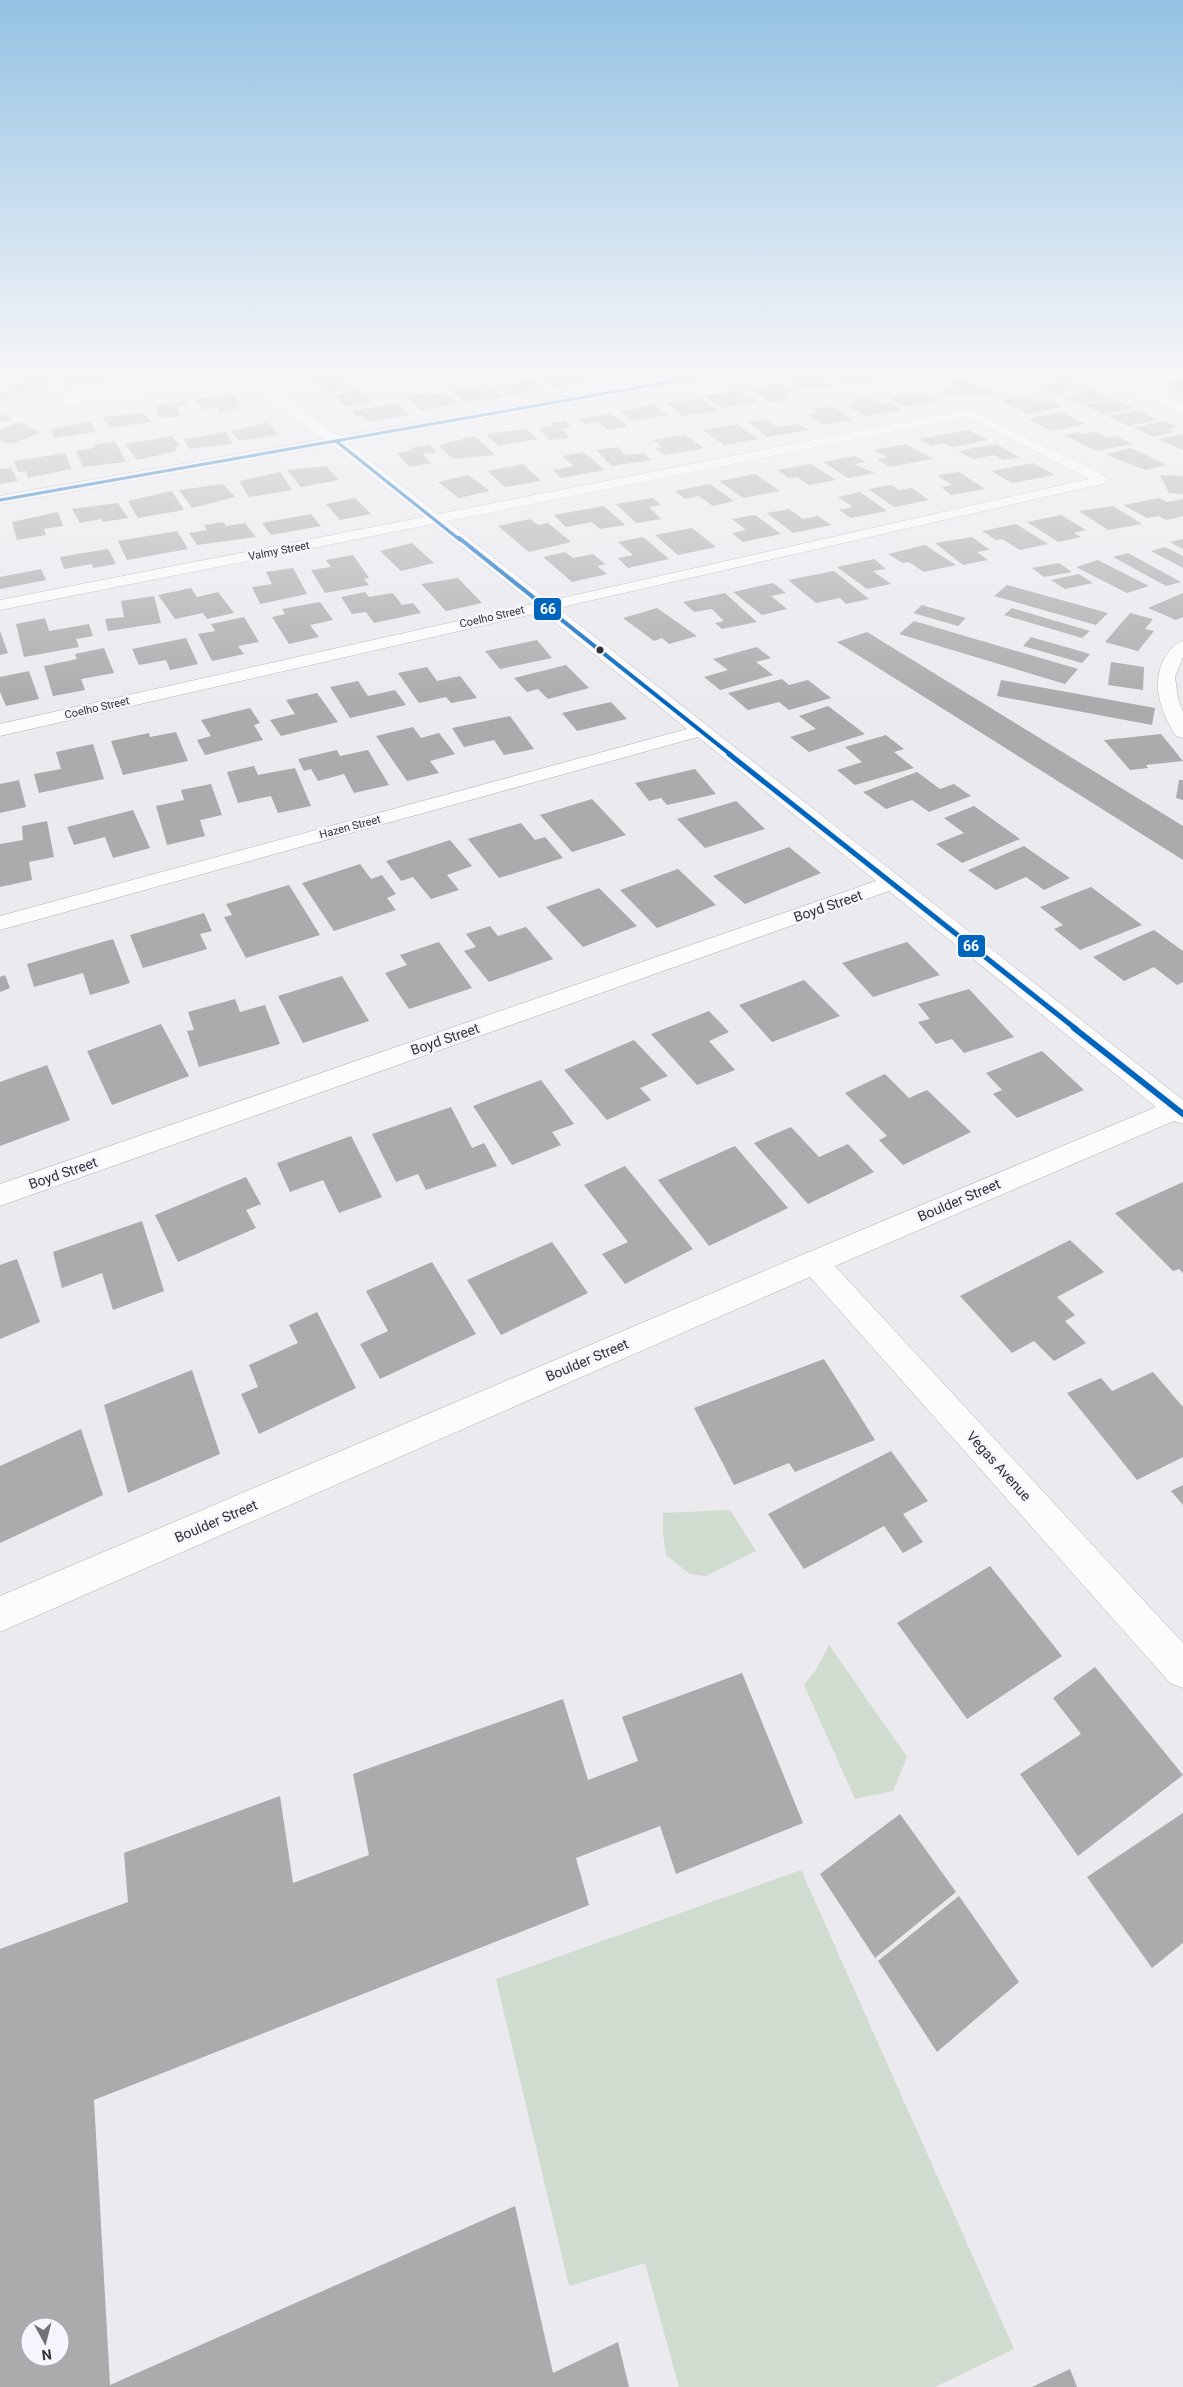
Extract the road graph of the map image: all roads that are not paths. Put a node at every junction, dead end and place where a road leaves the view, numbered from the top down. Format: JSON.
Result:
{"nodes":[{"id":1,"x":106,"y":481,"type":"edge"},
{"id":2,"x":388,"y":481,"type":"edge"},
{"id":3,"x":629,"y":481,"type":"edge"},
{"id":4,"x":1096,"y":481,"type":"edge"},
{"id":5,"x":0,"y":500,"type":"edge"},
{"id":6,"x":437,"y":520,"type":"junction"},
{"id":7,"x":0,"y":605,"type":"edge"},
{"id":8,"x":543,"y":606,"type":"junction"},
{"id":9,"x":1183,"y":646,"type":"edge"},
{"id":10,"x":0,"y":730,"type":"edge"},
{"id":11,"x":699,"y":731,"type":"junction"},
{"id":12,"x":1183,"y":732,"type":"edge"},
{"id":13,"x":891,"y":884,"type":"junction"},
{"id":14,"x":0,"y":923,"type":"edge"},
{"id":15,"x":1179,"y":1111,"type":"edge"},
{"id":16,"x":0,"y":1195,"type":"edge"},
{"id":17,"x":814,"y":1262,"type":"junction"},
{"id":18,"x":0,"y":1614,"type":"edge"},
{"id":19,"x":1183,"y":1670,"type":"edge"}],
"edges":[{"from":1,"to":5,"type":"street"},
{"from":2,"to":6,"type":"street"},
{"from":3,"to":6,"type":"street","name":"Valmy Street"},
{"from":4,"to":8,"type":"street","name":"Coelho Street"},
{"from":6,"to":7,"type":"street","name":"Valmy Street"},
{"from":6,"to":8,"type":"street"},
{"from":8,"to":10,"type":"street","name":"Coelho Street"},
{"from":8,"to":11,"type":"street"},
{"from":9,"to":12,"type":"street"},
{"from":11,"to":13,"type":"street"},
{"from":11,"to":14,"type":"street","name":"Hazen Street"},
{"from":13,"to":15,"type":"street"},
{"from":13,"to":16,"type":"street","name":"Boyd Street"},
{"from":15,"to":17,"type":"street","name":"Boulder Street"},
{"from":17,"to":18,"type":"street","name":"Boulder Street"},
{"from":17,"to":19,"type":"street","name":"Vegas Avenue"}]}
